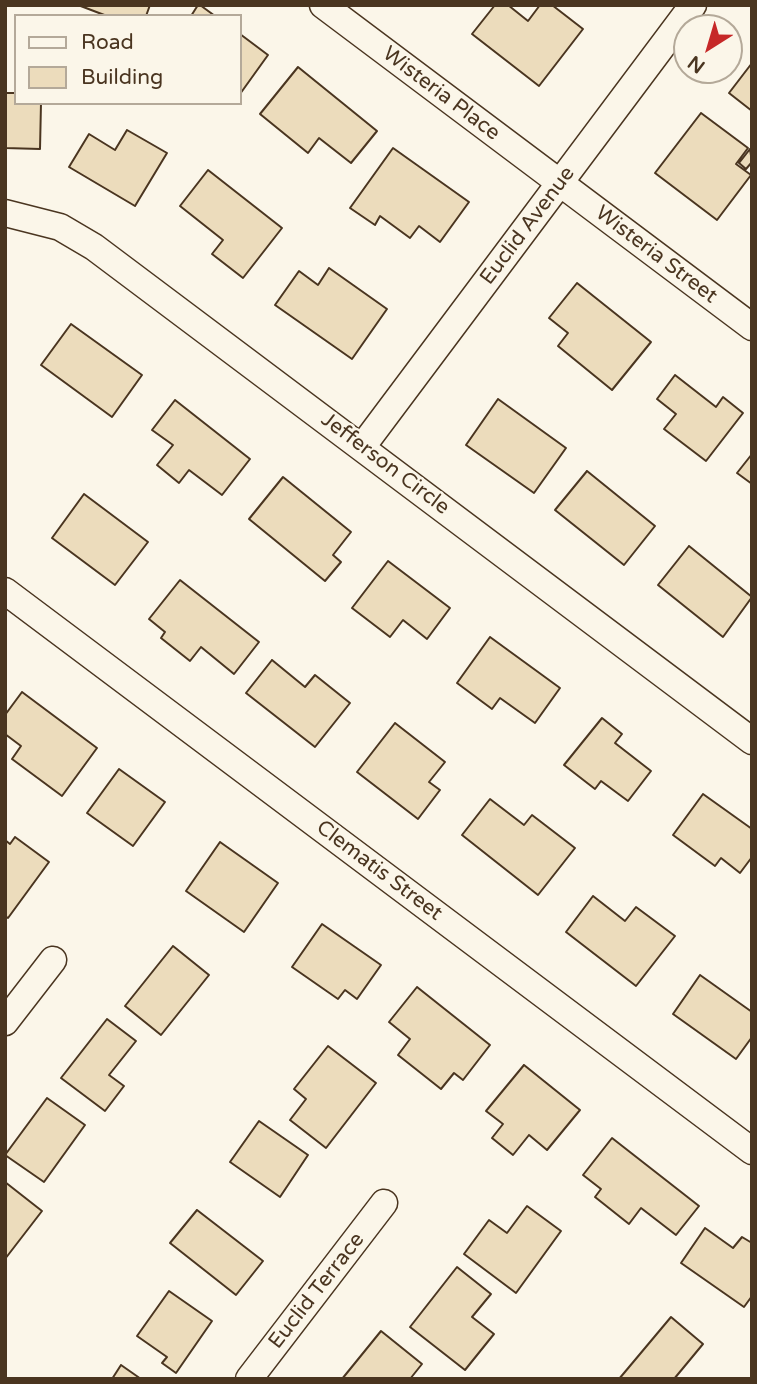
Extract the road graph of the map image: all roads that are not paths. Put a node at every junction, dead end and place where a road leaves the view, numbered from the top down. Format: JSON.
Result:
{"nodes":[{"id":1,"x":323,"y":5,"type":"edge"},
{"id":2,"x":693,"y":5,"type":"edge"},
{"id":3,"x":560,"y":183,"type":"junction"},
{"id":4,"x":5,"y":213,"type":"edge"},
{"id":5,"x":752,"y":327,"type":"edge"},
{"id":6,"x":362,"y":447,"type":"junction"},
{"id":7,"x":5,"y":592,"type":"edge"},
{"id":8,"x":752,"y":741,"type":"edge"},
{"id":9,"x":53,"y":960,"type":"dead end"},
{"id":10,"x":5,"y":1022,"type":"edge"},
{"id":11,"x":752,"y":1151,"type":"edge"},
{"id":12,"x":384,"y":1203,"type":"dead end"},
{"id":13,"x":249,"y":1379,"type":"edge"}],
"edges":[{"from":1,"to":3,"type":"street","name":"Wisteria Place"},
{"from":2,"to":3,"type":"street","name":"Euclid Avenue"},
{"from":3,"to":5,"type":"street","name":"Wisteria Street"},
{"from":3,"to":6,"type":"street","name":"Euclid Avenue"},
{"from":4,"to":6,"type":"street","name":"Jefferson Circle"},
{"from":6,"to":8,"type":"street","name":"Jefferson Circle"},
{"from":7,"to":11,"type":"street","name":"Clematis Street"},
{"from":9,"to":10,"type":"street"},
{"from":12,"to":13,"type":"street","name":"Euclid Terrace"}]}
